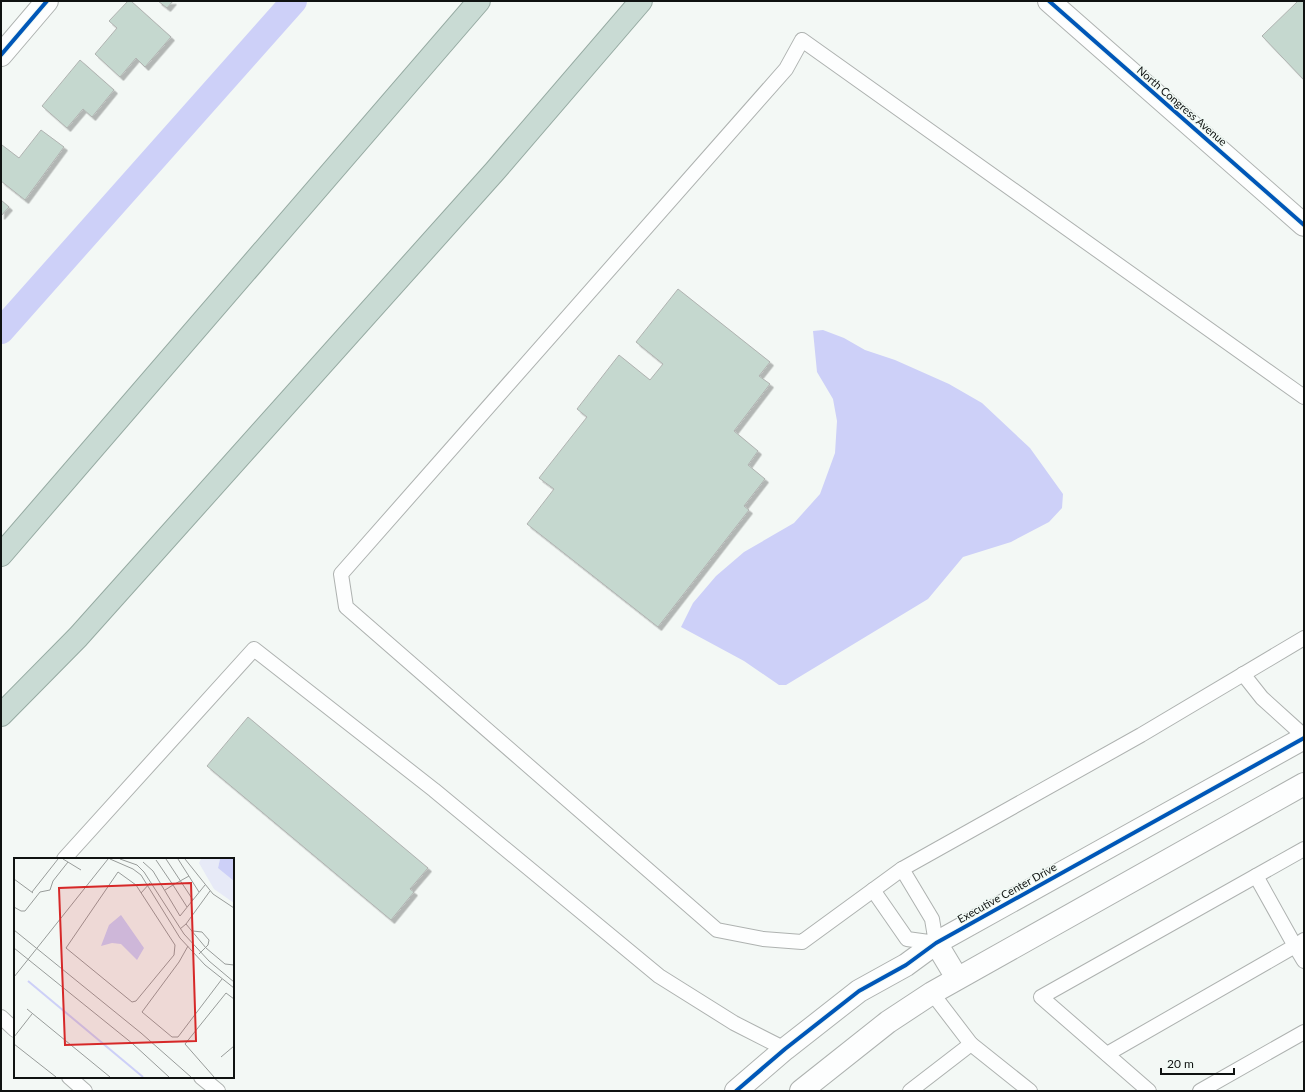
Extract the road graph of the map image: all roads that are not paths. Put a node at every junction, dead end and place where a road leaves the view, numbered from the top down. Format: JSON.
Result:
{"nodes":[{"id":1,"x":47,"y":1,"type":"edge"},
{"id":2,"x":479,"y":1,"type":"edge"},
{"id":3,"x":641,"y":1,"type":"edge"},
{"id":4,"x":1049,"y":1,"type":"edge"},
{"id":5,"x":1,"y":55,"type":"edge"},
{"id":6,"x":1304,"y":225,"type":"edge"},
{"id":7,"x":1304,"y":398,"type":"edge"},
{"id":8,"x":1,"y":555,"type":"edge"},
{"id":9,"x":1304,"y":638,"type":"edge"},
{"id":10,"x":1243,"y":674,"type":"junction"},
{"id":11,"x":1,"y":715,"type":"edge"},
{"id":12,"x":1304,"y":737,"type":"edge"},
{"id":13,"x":1304,"y":784,"type":"edge"},
{"id":14,"x":1304,"y":849,"type":"edge"},
{"id":15,"x":65,"y":858,"type":"edge"},
{"id":16,"x":902,"y":869,"type":"junction"},
{"id":17,"x":1256,"y":876,"type":"junction"},
{"id":18,"x":873,"y":890,"type":"junction"},
{"id":19,"x":936,"y":943,"type":"junction"},
{"id":20,"x":1300,"y":943,"type":"edge"},
{"id":21,"x":1304,"y":961,"type":"edge"},
{"id":22,"x":957,"y":978,"type":"junction"},
{"id":23,"x":932,"y":993,"type":"junction"},
{"id":24,"x":1,"y":1017,"type":"edge"},
{"id":25,"x":14,"y":1029,"type":"edge"},
{"id":26,"x":1304,"y":1032,"type":"edge"},
{"id":27,"x":971,"y":1044,"type":"junction"},
{"id":28,"x":785,"y":1049,"type":"junction"},
{"id":29,"x":1107,"y":1054,"type":"junction"},
{"id":30,"x":70,"y":1078,"type":"edge"},
{"id":31,"x":202,"y":1078,"type":"edge"},
{"id":32,"x":85,"y":1091,"type":"edge"},
{"id":33,"x":218,"y":1091,"type":"edge"},
{"id":34,"x":736,"y":1091,"type":"edge"},
{"id":35,"x":801,"y":1091,"type":"edge"},
{"id":36,"x":910,"y":1091,"type":"edge"},
{"id":37,"x":1030,"y":1091,"type":"edge"},
{"id":38,"x":1150,"y":1091,"type":"edge"},
{"id":39,"x":1200,"y":1091,"type":"edge"}],
"edges":[{"from":1,"to":5,"type":"street"},
{"from":2,"to":8,"type":"highway"},
{"from":3,"to":11,"type":"highway"},
{"from":4,"to":6,"type":"street","name":"North Congress Avenue"},
{"from":7,"to":18,"type":"lane"},
{"from":9,"to":10,"type":"lane"},
{"from":10,"to":12,"type":"lane"},
{"from":10,"to":16,"type":"lane"},
{"from":12,"to":19,"type":"street","name":"Executive Center Drive"},
{"from":13,"to":22,"type":"street"},
{"from":14,"to":17,"type":"lane"},
{"from":15,"to":28,"type":"lane"},
{"from":16,"to":18,"type":"lane"},
{"from":16,"to":19,"type":"lane"},
{"from":17,"to":20,"type":"lane"},
{"from":17,"to":29,"type":"lane"},
{"from":18,"to":19,"type":"lane"},
{"from":19,"to":22,"type":"street"},
{"from":19,"to":28,"type":"street","name":"Executive Center Drive"},
{"from":20,"to":21,"type":"lane"},
{"from":20,"to":29,"type":"lane"},
{"from":22,"to":23,"type":"street"},
{"from":23,"to":27,"type":"lane"},
{"from":23,"to":35,"type":"street"},
{"from":24,"to":25,"type":"lane"},
{"from":26,"to":39,"type":"lane"},
{"from":27,"to":36,"type":"lane"},
{"from":27,"to":37,"type":"lane"},
{"from":28,"to":34,"type":"street","name":"Executive Center Drive"},
{"from":29,"to":38,"type":"lane"},
{"from":30,"to":32,"type":"lane"},
{"from":31,"to":33,"type":"lane"}]}
